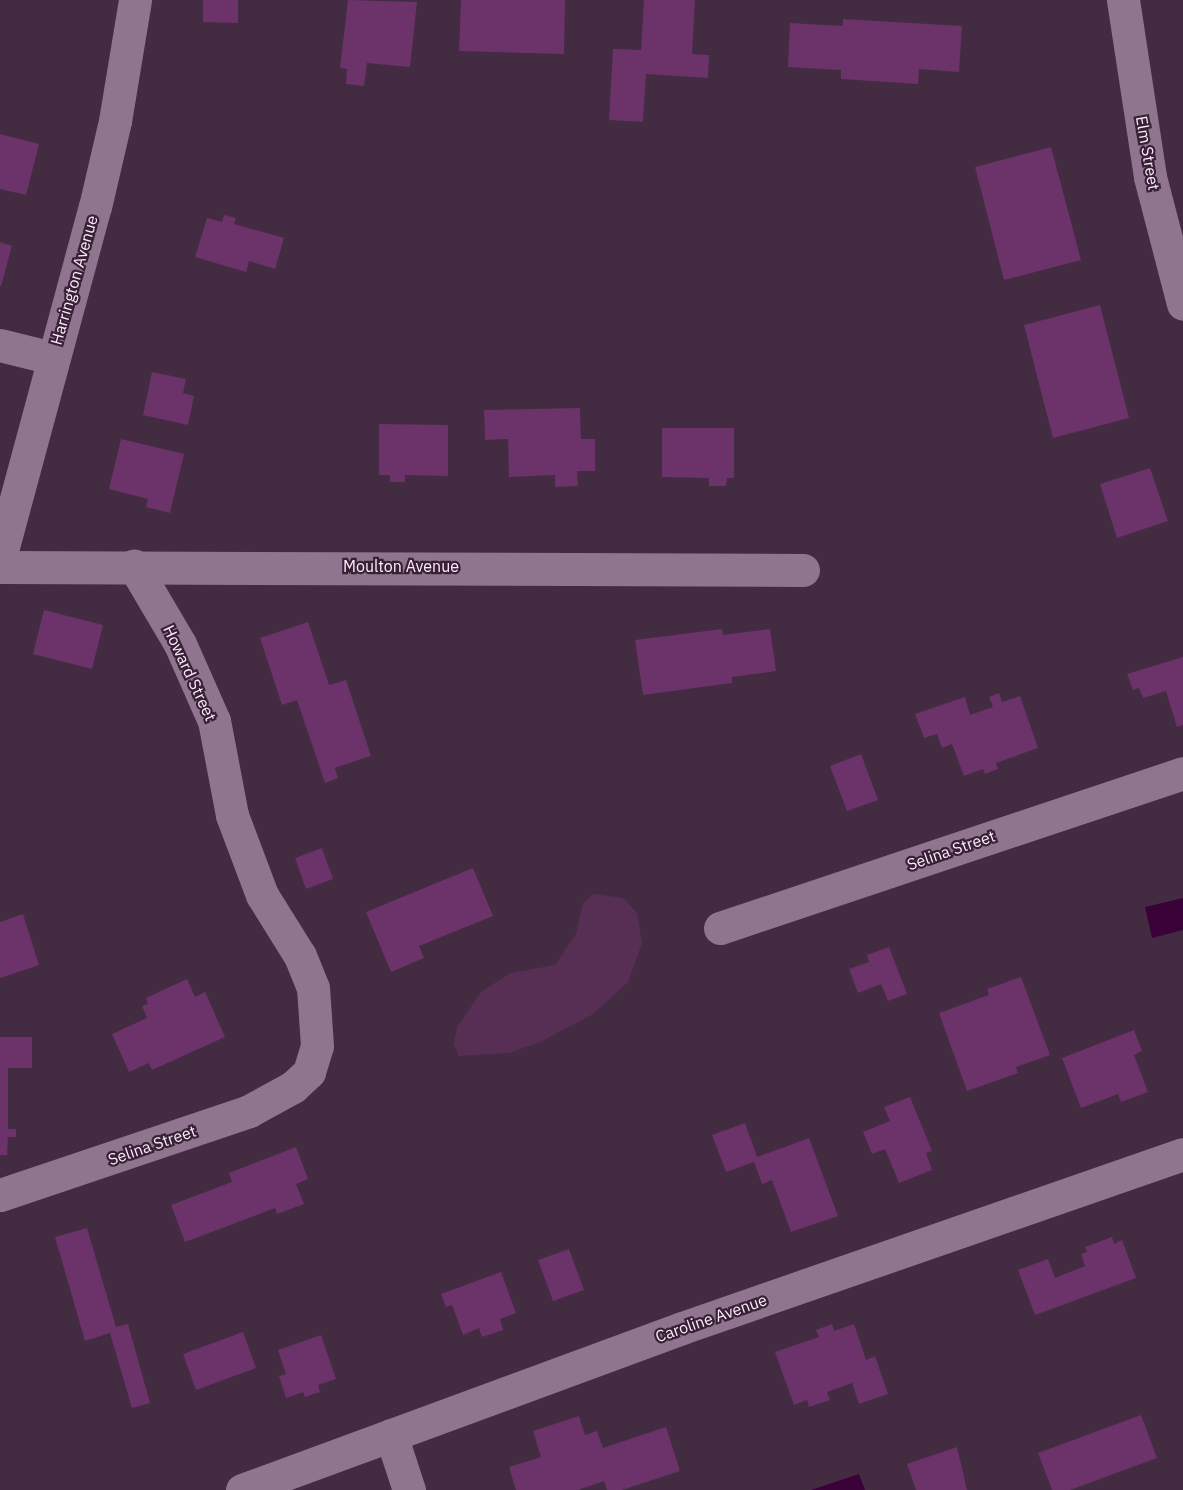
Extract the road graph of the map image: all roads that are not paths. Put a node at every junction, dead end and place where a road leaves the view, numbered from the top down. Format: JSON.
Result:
{"nodes":[{"id":1,"x":135,"y":0,"type":"edge"},
{"id":2,"x":1123,"y":0,"type":"edge"},
{"id":3,"x":1183,"y":304,"type":"edge"},
{"id":4,"x":0,"y":345,"type":"edge"},
{"id":5,"x":52,"y":358,"type":"junction"},
{"id":6,"x":0,"y":558,"type":"edge"},
{"id":7,"x":134,"y":566,"type":"junction"},
{"id":8,"x":0,"y":567,"type":"edge"},
{"id":9,"x":802,"y":570,"type":"dead end"},
{"id":10,"x":1183,"y":773,"type":"edge"},
{"id":11,"x":720,"y":928,"type":"dead end"},
{"id":12,"x":298,"y":1082,"type":"joint"},
{"id":13,"x":1183,"y":1154,"type":"edge"},
{"id":14,"x":0,"y":1196,"type":"edge"},
{"id":15,"x":391,"y":1435,"type":"junction"},
{"id":16,"x":242,"y":1490,"type":"edge"},
{"id":17,"x":408,"y":1490,"type":"edge"}],
"edges":[{"from":1,"to":5,"type":"street","name":"Harrington Avenue"},
{"from":2,"to":3,"type":"street","name":"Elm Street"},
{"from":4,"to":5,"type":"street"},
{"from":5,"to":6,"type":"street","name":"Harrington Avenue"},
{"from":7,"to":8,"type":"street","name":"Moulton Avenue"},
{"from":7,"to":9,"type":"street","name":"Moulton Avenue"},
{"from":7,"to":12,"type":"street","name":"Howard Street"},
{"from":10,"to":11,"type":"street","name":"Selina Street"},
{"from":12,"to":14,"type":"street","name":"Selina Street"},
{"from":13,"to":15,"type":"street","name":"Caroline Avenue"},
{"from":15,"to":16,"type":"street","name":"Caroline Avenue"},
{"from":15,"to":17,"type":"street"}]}
